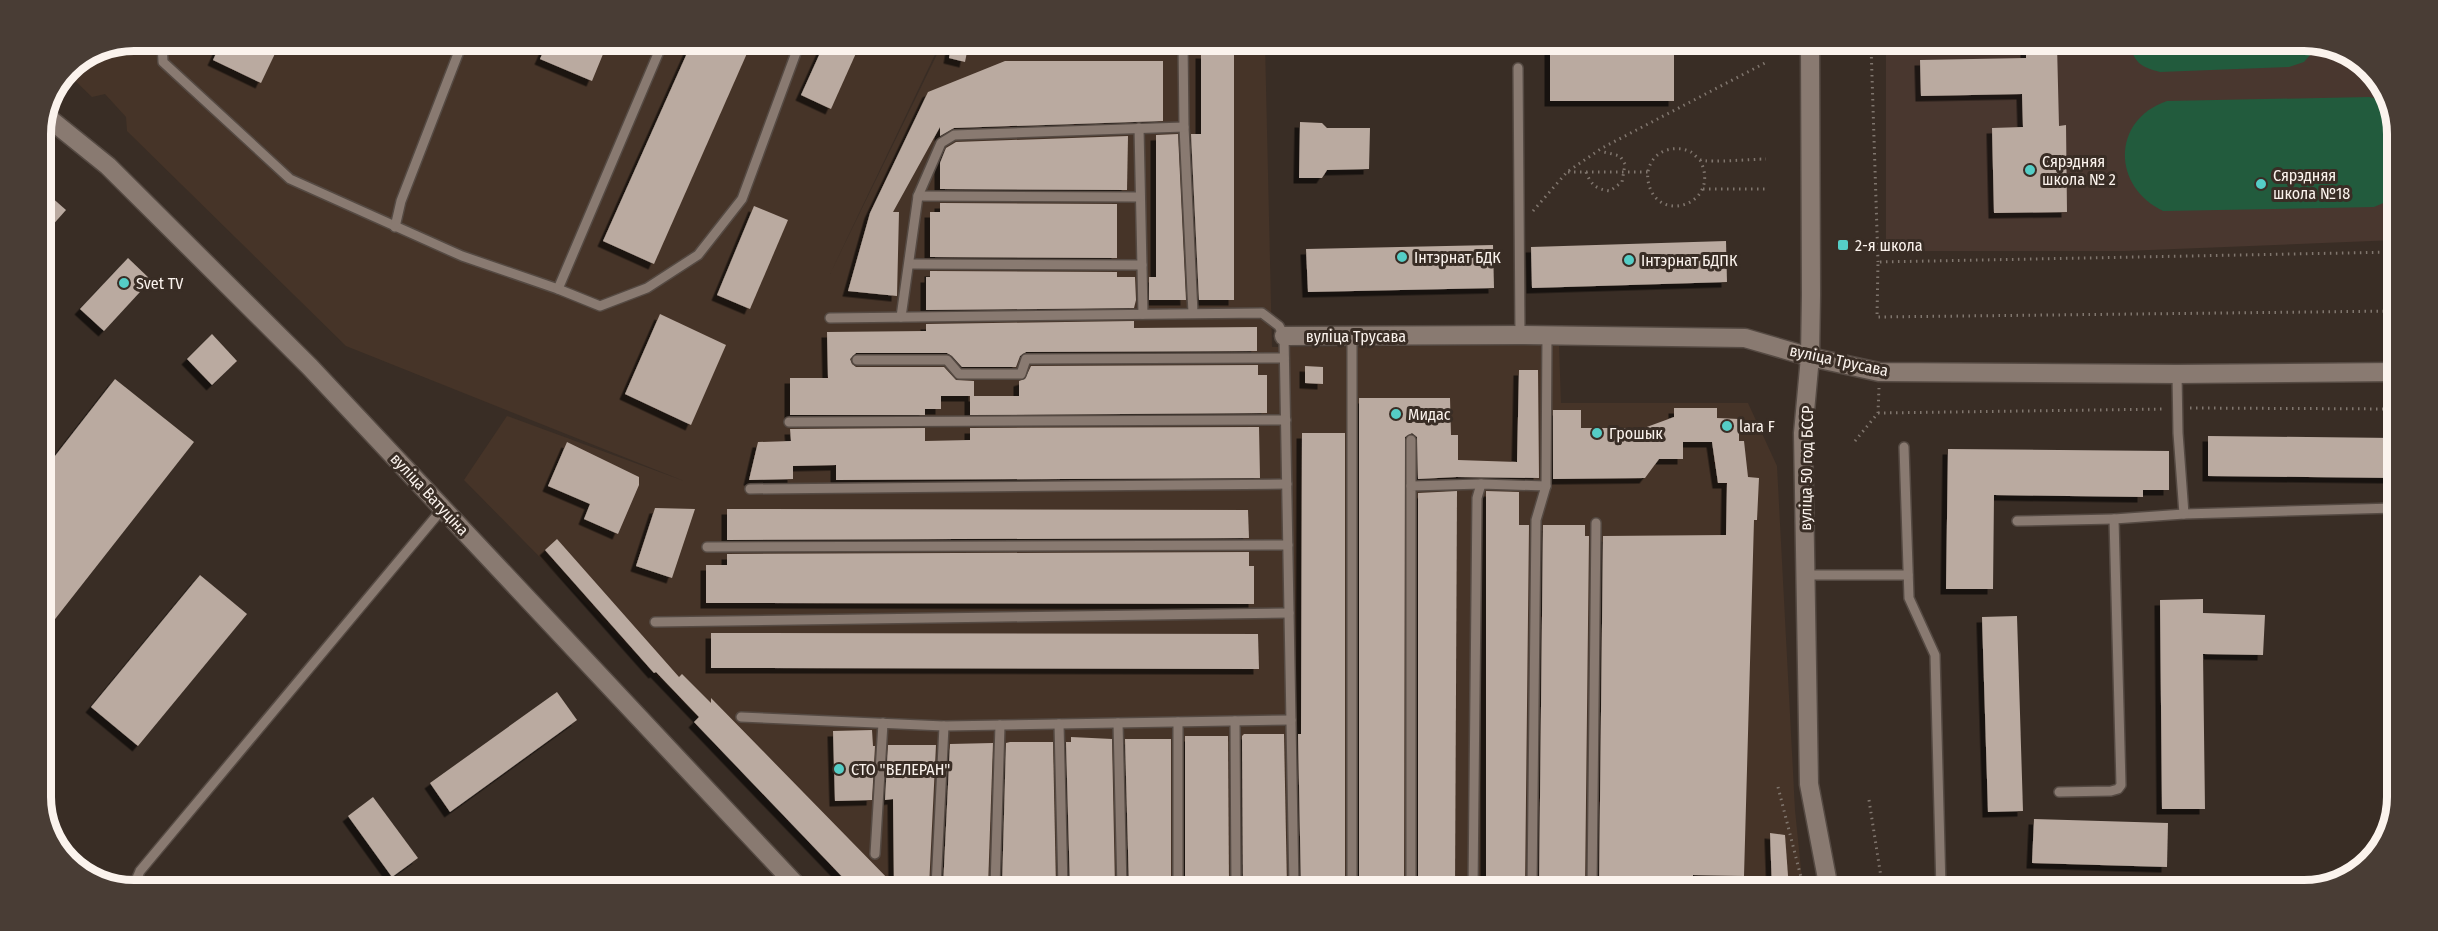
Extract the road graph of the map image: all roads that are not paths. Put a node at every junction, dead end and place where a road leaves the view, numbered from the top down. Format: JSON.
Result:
{"nodes":[{"id":1,"x":162,"y":51,"type":"edge"},
{"id":2,"x":459,"y":51,"type":"edge"},
{"id":3,"x":659,"y":51,"type":"edge"},
{"id":4,"x":797,"y":51,"type":"edge"},
{"id":5,"x":1183,"y":51,"type":"edge"},
{"id":6,"x":1810,"y":51,"type":"edge"},
{"id":7,"x":1518,"y":68,"type":"dead end"},
{"id":8,"x":53,"y":121,"type":"edge"},
{"id":9,"x":1184,"y":127,"type":"junction"},
{"id":10,"x":1139,"y":128,"type":"junction"},
{"id":11,"x":918,"y":196,"type":"junction"},
{"id":12,"x":1140,"y":197,"type":"junction"},
{"id":13,"x":395,"y":227,"type":"junction"},
{"id":14,"x":910,"y":264,"type":"junction"},
{"id":15,"x":1142,"y":265,"type":"junction"},
{"id":16,"x":558,"y":289,"type":"junction"},
{"id":17,"x":1193,"y":313,"type":"junction"},
{"id":18,"x":1143,"y":314,"type":"junction"},
{"id":19,"x":902,"y":317,"type":"junction"},
{"id":20,"x":830,"y":318,"type":"dead end"},
{"id":21,"x":1520,"y":335,"type":"junction"},
{"id":22,"x":1547,"y":335,"type":"junction"},
{"id":23,"x":1284,"y":336,"type":"junction"},
{"id":24,"x":1352,"y":336,"type":"junction"},
{"id":25,"x":1810,"y":357,"type":"junction"},
{"id":26,"x":1284,"y":358,"type":"junction"},
{"id":27,"x":857,"y":360,"type":"dead end"},
{"id":28,"x":2387,"y":372,"type":"edge"},
{"id":29,"x":2177,"y":374,"type":"junction"},
{"id":30,"x":1286,"y":420,"type":"junction"},
{"id":31,"x":789,"y":422,"type":"dead end"},
{"id":32,"x":1411,"y":440,"type":"dead end"},
{"id":33,"x":1904,"y":447,"type":"dead end"},
{"id":34,"x":1287,"y":484,"type":"junction"},
{"id":35,"x":1481,"y":484,"type":"junction"},
{"id":36,"x":1411,"y":486,"type":"junction"},
{"id":37,"x":1546,"y":486,"type":"junction"},
{"id":38,"x":750,"y":489,"type":"dead end"},
{"id":39,"x":443,"y":508,"type":"junction"},
{"id":40,"x":2387,"y":508,"type":"edge"},
{"id":41,"x":2184,"y":514,"type":"junction"},
{"id":42,"x":2114,"y":519,"type":"junction"},
{"id":43,"x":2017,"y":520,"type":"dead end"},
{"id":44,"x":1596,"y":524,"type":"dead end"},
{"id":45,"x":1288,"y":545,"type":"junction"},
{"id":46,"x":707,"y":547,"type":"dead end"},
{"id":47,"x":1908,"y":575,"type":"junction"},
{"id":48,"x":1806,"y":576,"type":"junction"},
{"id":49,"x":1289,"y":613,"type":"junction"},
{"id":50,"x":655,"y":622,"type":"dead end"},
{"id":51,"x":741,"y":717,"type":"dead end"},
{"id":52,"x":1291,"y":720,"type":"junction"},
{"id":53,"x":1235,"y":722,"type":"junction"},
{"id":54,"x":883,"y":723,"type":"junction"},
{"id":55,"x":1118,"y":723,"type":"junction"},
{"id":56,"x":1178,"y":723,"type":"junction"},
{"id":57,"x":1059,"y":724,"type":"junction"},
{"id":58,"x":1000,"y":725,"type":"junction"},
{"id":59,"x":944,"y":726,"type":"junction"},
{"id":60,"x":2059,"y":792,"type":"dead end"},
{"id":61,"x":875,"y":854,"type":"dead end"},
{"id":62,"x":136,"y":880,"type":"edge"},
{"id":63,"x":791,"y":880,"type":"edge"},
{"id":64,"x":936,"y":880,"type":"edge"},
{"id":65,"x":996,"y":880,"type":"edge"},
{"id":66,"x":1063,"y":880,"type":"edge"},
{"id":67,"x":1122,"y":880,"type":"edge"},
{"id":68,"x":1178,"y":880,"type":"edge"},
{"id":69,"x":1236,"y":880,"type":"edge"},
{"id":70,"x":1294,"y":880,"type":"edge"},
{"id":71,"x":1352,"y":880,"type":"edge"},
{"id":72,"x":1411,"y":880,"type":"edge"},
{"id":73,"x":1473,"y":880,"type":"edge"},
{"id":74,"x":1532,"y":880,"type":"edge"},
{"id":75,"x":1592,"y":880,"type":"edge"},
{"id":76,"x":1827,"y":880,"type":"edge"},
{"id":77,"x":1941,"y":880,"type":"edge"}],
"edges":[{"from":1,"to":13,"type":"lane"},
{"from":2,"to":13,"type":"lane"},
{"from":3,"to":16,"type":"lane"},
{"from":4,"to":16,"type":"lane"},
{"from":5,"to":9,"type":"lane"},
{"from":6,"to":25,"type":"street","name":"вуліца 50 год БССР"},
{"from":7,"to":21,"type":"lane"},
{"from":8,"to":39,"type":"street","name":"вуліца Ватуціна"},
{"from":9,"to":10,"type":"lane"},
{"from":9,"to":17,"type":"lane"},
{"from":10,"to":11,"type":"lane"},
{"from":10,"to":12,"type":"lane"},
{"from":11,"to":12,"type":"lane"},
{"from":11,"to":14,"type":"lane"},
{"from":12,"to":15,"type":"lane"},
{"from":13,"to":16,"type":"lane"},
{"from":14,"to":15,"type":"lane"},
{"from":14,"to":19,"type":"lane"},
{"from":15,"to":18,"type":"lane"},
{"from":17,"to":18,"type":"lane"},
{"from":17,"to":23,"type":"lane"},
{"from":18,"to":19,"type":"lane"},
{"from":19,"to":20,"type":"lane"},
{"from":21,"to":22,"type":"street","name":"вуліца Трусава"},
{"from":21,"to":24,"type":"street","name":"вуліца Трусава"},
{"from":22,"to":25,"type":"street","name":"вуліца Трусава"},
{"from":22,"to":37,"type":"lane"},
{"from":23,"to":24,"type":"street","name":"вуліца Трусава"},
{"from":23,"to":26,"type":"lane"},
{"from":24,"to":71,"type":"lane"},
{"from":25,"to":29,"type":"street","name":"вуліца Трусава"},
{"from":25,"to":48,"type":"street","name":"вуліца 50 год БССР"},
{"from":26,"to":27,"type":"lane"},
{"from":26,"to":30,"type":"lane"},
{"from":28,"to":29,"type":"street","name":"вуліца Трусава"},
{"from":29,"to":41,"type":"lane"},
{"from":30,"to":31,"type":"lane"},
{"from":30,"to":34,"type":"lane"},
{"from":32,"to":36,"type":"lane"},
{"from":33,"to":47,"type":"lane"},
{"from":34,"to":38,"type":"lane"},
{"from":34,"to":45,"type":"lane"},
{"from":35,"to":36,"type":"lane"},
{"from":35,"to":37,"type":"lane"},
{"from":35,"to":73,"type":"lane"},
{"from":36,"to":72,"type":"lane"},
{"from":37,"to":74,"type":"lane"},
{"from":39,"to":62,"type":"lane"},
{"from":39,"to":63,"type":"street","name":"вуліца Ватуціна"},
{"from":40,"to":41,"type":"lane"},
{"from":41,"to":42,"type":"lane"},
{"from":42,"to":43,"type":"lane"},
{"from":42,"to":60,"type":"lane"},
{"from":44,"to":75,"type":"lane"},
{"from":45,"to":46,"type":"lane"},
{"from":45,"to":49,"type":"lane"},
{"from":47,"to":48,"type":"lane"},
{"from":47,"to":77,"type":"lane"},
{"from":48,"to":76,"type":"street","name":"вуліца 50 год БССР"},
{"from":49,"to":50,"type":"lane"},
{"from":49,"to":52,"type":"lane"},
{"from":51,"to":54,"type":"lane"},
{"from":52,"to":53,"type":"lane"},
{"from":52,"to":70,"type":"lane"},
{"from":53,"to":56,"type":"lane"},
{"from":53,"to":69,"type":"lane"},
{"from":54,"to":59,"type":"lane"},
{"from":54,"to":61,"type":"lane"},
{"from":55,"to":56,"type":"lane"},
{"from":55,"to":57,"type":"lane"},
{"from":55,"to":67,"type":"lane"},
{"from":56,"to":68,"type":"lane"},
{"from":57,"to":58,"type":"lane"},
{"from":57,"to":66,"type":"lane"},
{"from":58,"to":59,"type":"lane"},
{"from":58,"to":65,"type":"lane"},
{"from":59,"to":64,"type":"lane"}]}
